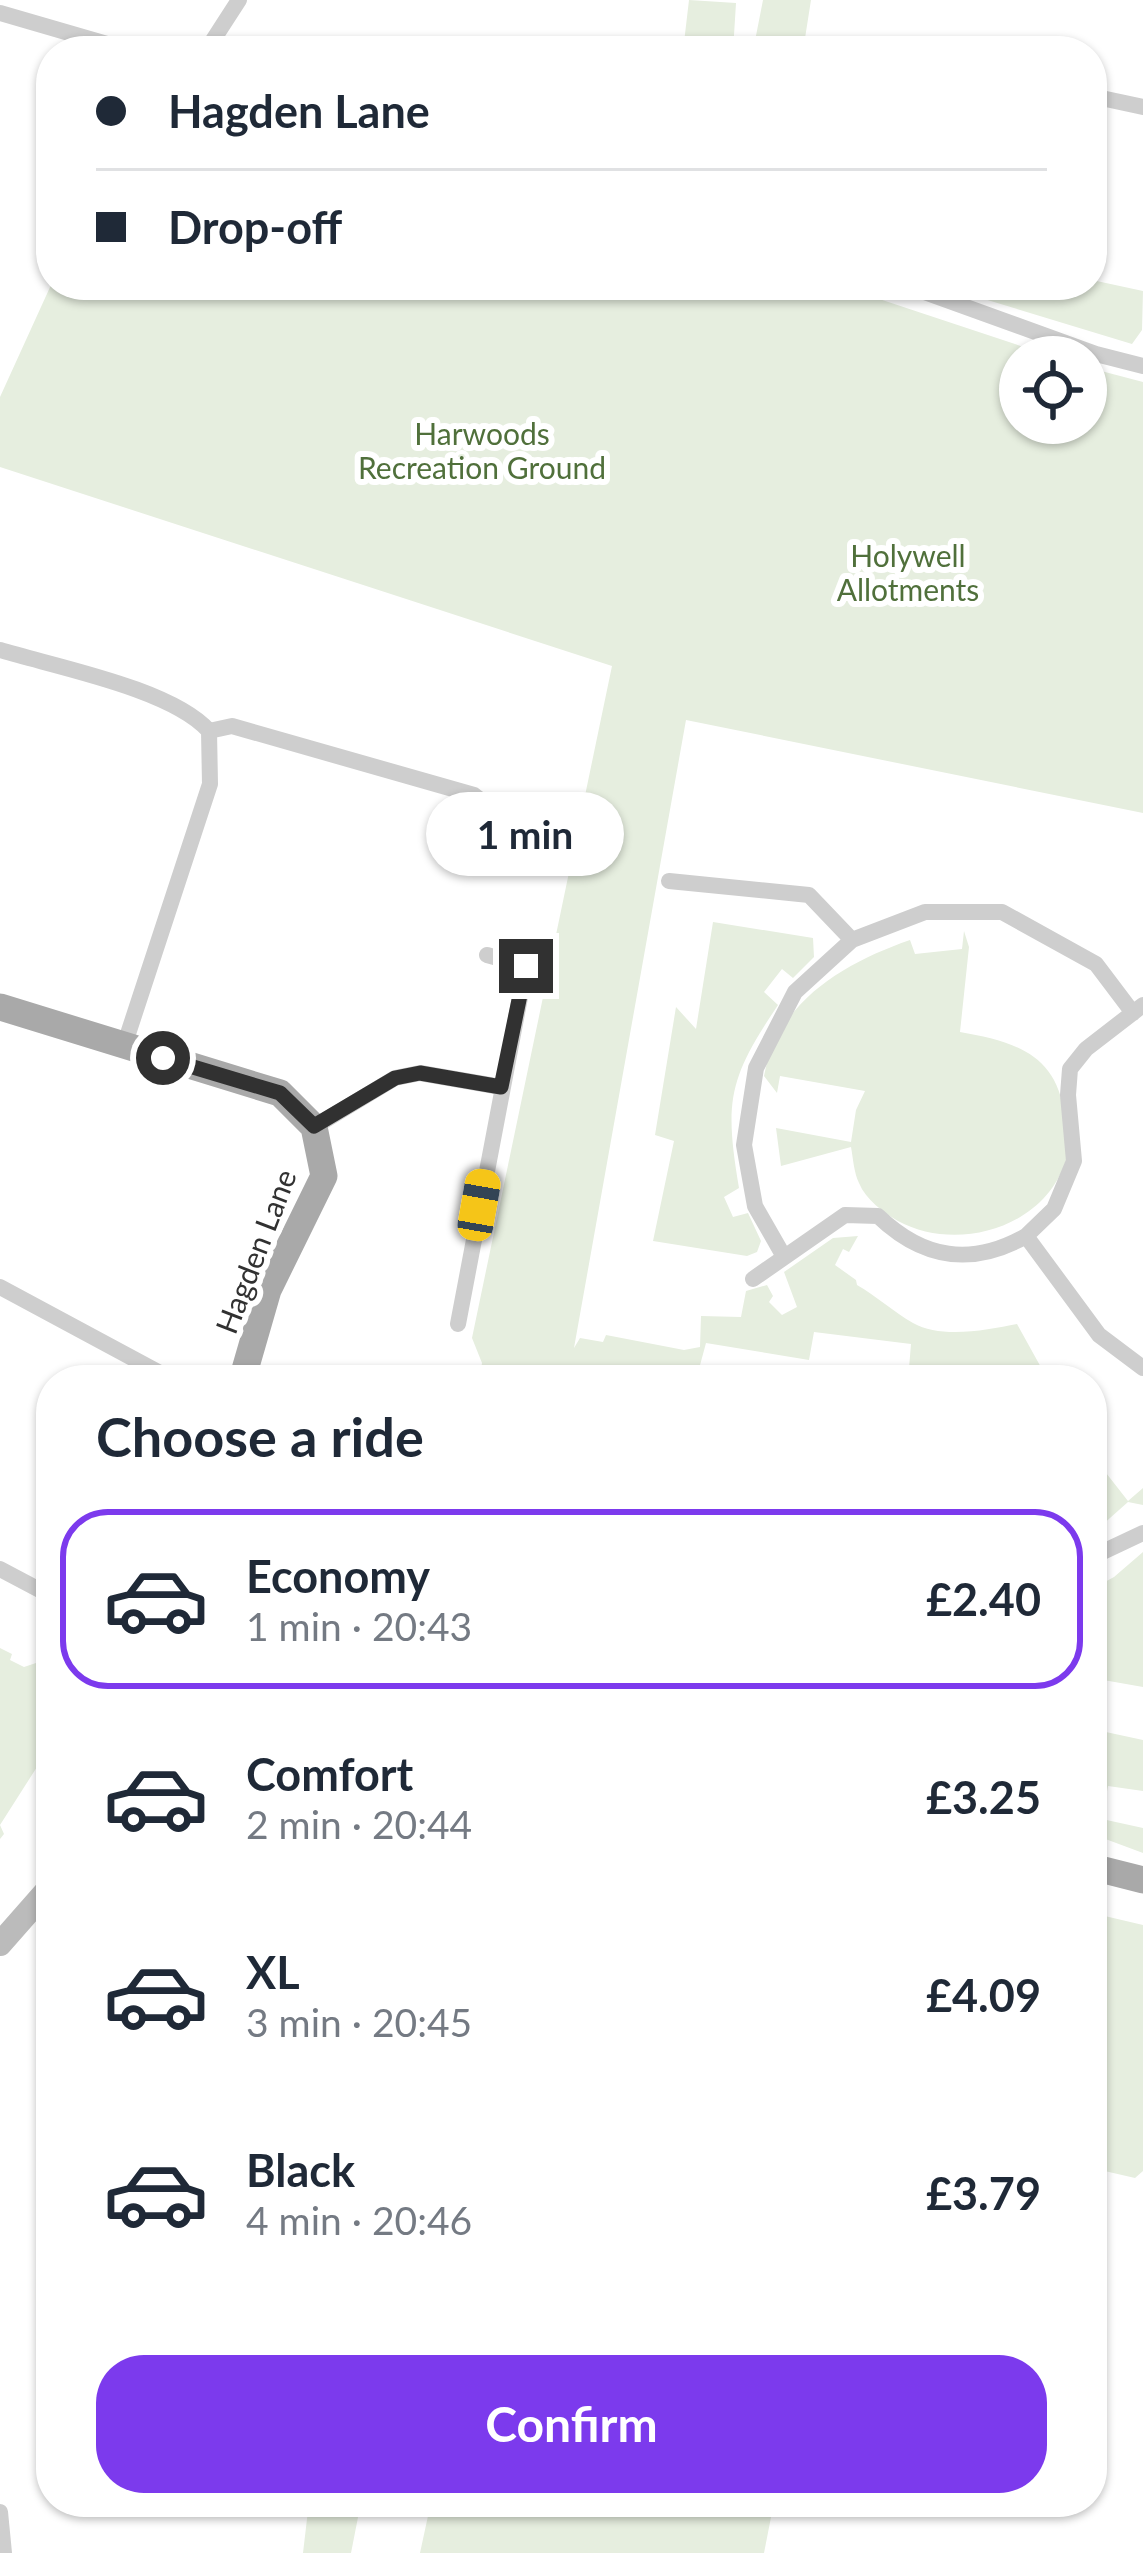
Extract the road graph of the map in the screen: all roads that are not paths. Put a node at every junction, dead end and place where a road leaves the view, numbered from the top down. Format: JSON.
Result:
{"nodes":[{"id":1,"x":239,"y":0,"type":"edge"},
{"id":2,"x":0,"y":13,"type":"edge"},
{"id":3,"x":79,"y":36,"type":"edge"},
{"id":4,"x":216,"y":36,"type":"edge"},
{"id":5,"x":1107,"y":99,"type":"edge"},
{"id":6,"x":1143,"y":107,"type":"edge"},
{"id":7,"x":947,"y":300,"type":"edge"},
{"id":8,"x":1143,"y":366,"type":"edge"},
{"id":9,"x":0,"y":650,"type":"edge"},
{"id":10,"x":209,"y":730,"type":"junction"},
{"id":11,"x":483,"y":802,"type":"dead end"},
{"id":12,"x":669,"y":881,"type":"dead end"},
{"id":13,"x":852,"y":940,"type":"junction"},
{"id":14,"x":487,"y":955,"type":"dead end"},
{"id":15,"x":0,"y":1007,"type":"edge"},
{"id":16,"x":1138,"y":1009,"type":"edge"},
{"id":17,"x":124,"y":1046,"type":"junction"},
{"id":18,"x":501,"y":1087,"type":"junction"},
{"id":19,"x":314,"y":1126,"type":"junction"},
{"id":20,"x":1026,"y":1236,"type":"junction"},
{"id":21,"x":783,"y":1255,"type":"junction"},
{"id":22,"x":753,"y":1279,"type":"dead end"},
{"id":23,"x":0,"y":1287,"type":"edge"},
{"id":24,"x":458,"y":1324,"type":"dead end"},
{"id":25,"x":144,"y":1365,"type":"edge"},
{"id":26,"x":246,"y":1365,"type":"edge"},
{"id":27,"x":1143,"y":1368,"type":"edge"},
{"id":28,"x":1143,"y":1532,"type":"edge"},
{"id":29,"x":1107,"y":1550,"type":"edge"},
{"id":30,"x":0,"y":1569,"type":"edge"},
{"id":31,"x":36,"y":1588,"type":"edge"},
{"id":32,"x":1107,"y":1871,"type":"edge"},
{"id":33,"x":1143,"y":1880,"type":"edge"},
{"id":34,"x":36,"y":1903,"type":"edge"},
{"id":35,"x":0,"y":1944,"type":"edge"},
{"id":36,"x":0,"y":2512,"type":"edge"},
{"id":37,"x":4,"y":2553,"type":"edge"}],
"edges":[{"from":1,"to":4,"type":"street"},
{"from":2,"to":3,"type":"street"},
{"from":5,"to":6,"type":"street"},
{"from":7,"to":8,"type":"street"},
{"from":9,"to":10,"type":"street"},
{"from":10,"to":11,"type":"street"},
{"from":10,"to":17,"type":"street"},
{"from":12,"to":13,"type":"street"},
{"from":13,"to":16,"type":"street"},
{"from":13,"to":21,"type":"street"},
{"from":14,"to":18,"type":"street"},
{"from":15,"to":17,"type":"main road"},
{"from":16,"to":20,"type":"street"},
{"from":17,"to":19,"type":"main road"},
{"from":18,"to":19,"type":"street"},
{"from":18,"to":24,"type":"street"},
{"from":19,"to":26,"type":"main road","name":"Hagden Lane"},
{"from":20,"to":21,"type":"street"},
{"from":20,"to":27,"type":"street"},
{"from":21,"to":22,"type":"street"},
{"from":23,"to":25,"type":"street"},
{"from":28,"to":29,"type":"street"},
{"from":30,"to":31,"type":"street"},
{"from":32,"to":33,"type":"main road"},
{"from":34,"to":35,"type":"street"},
{"from":36,"to":37,"type":"street"}]}
